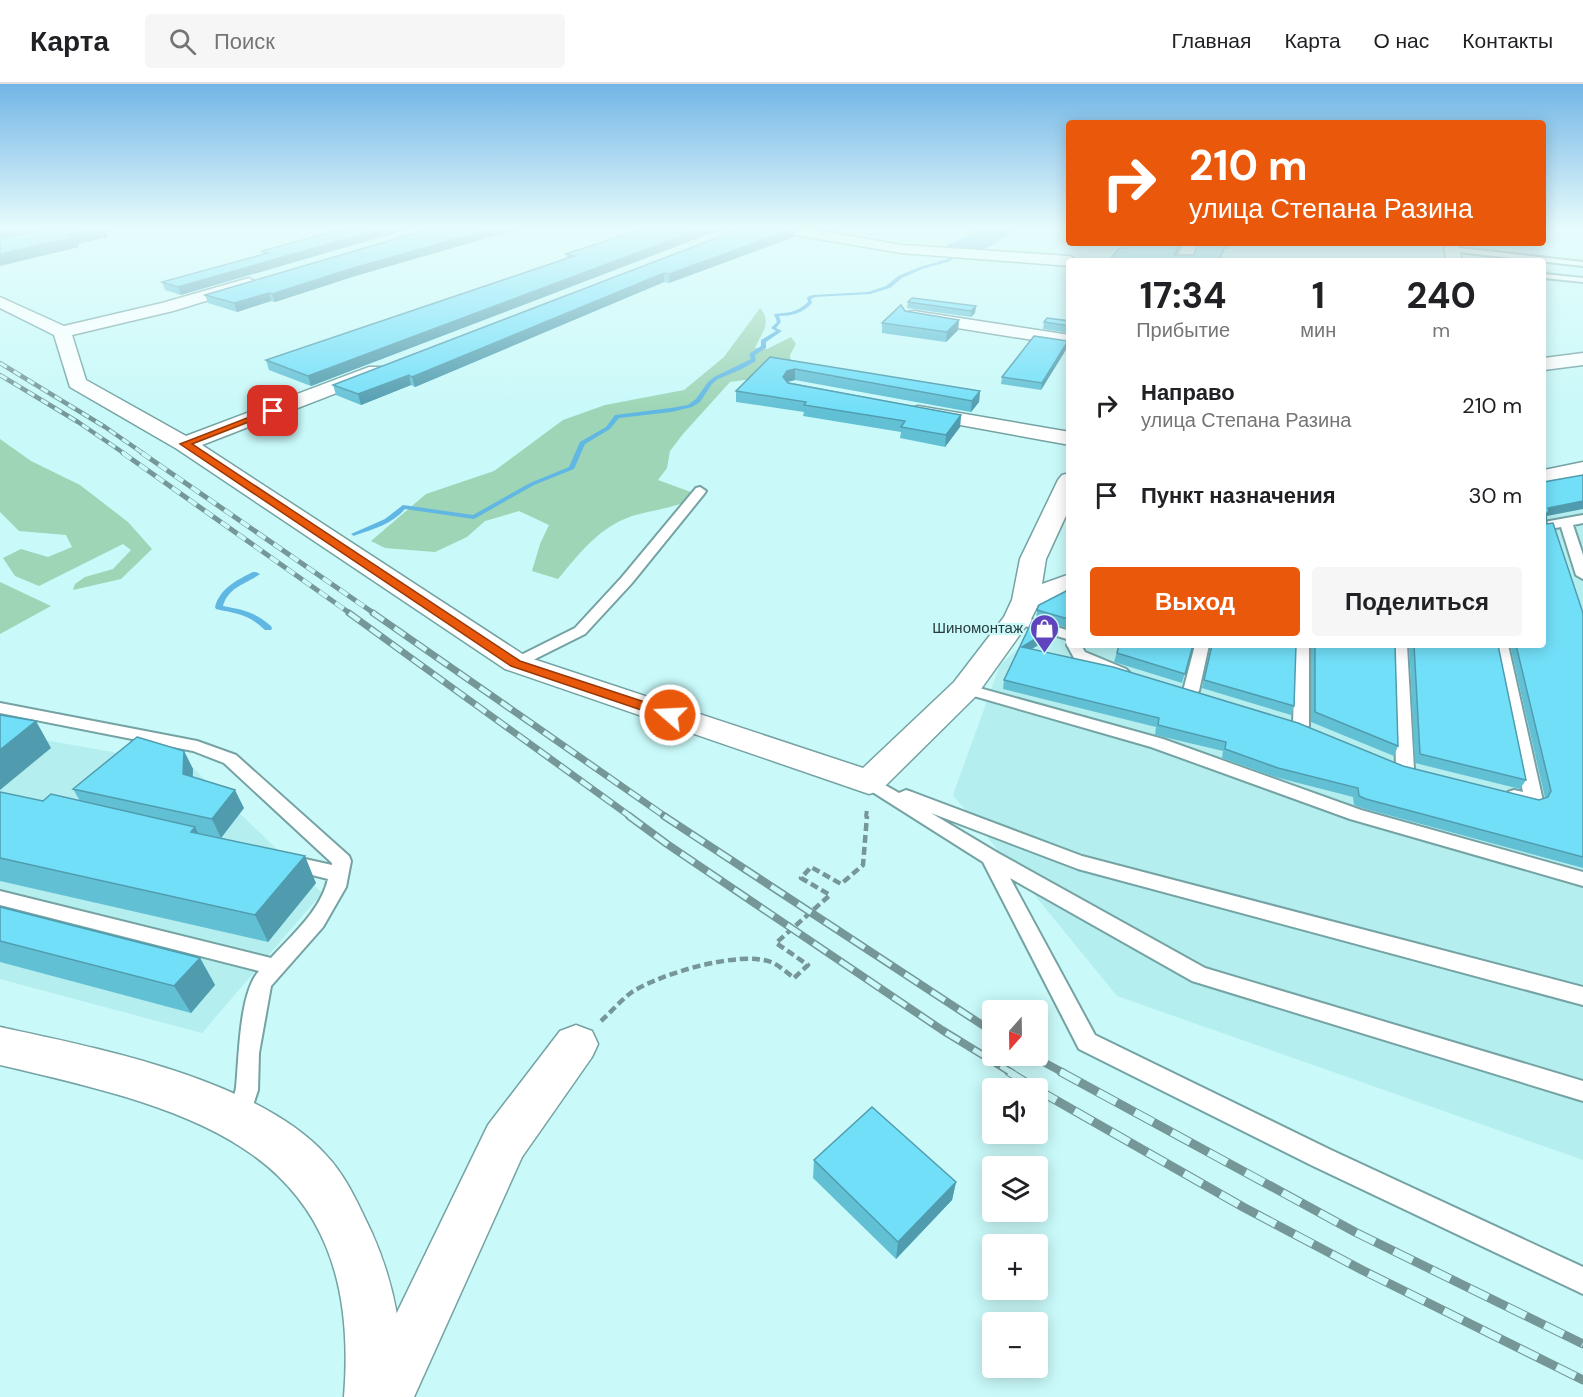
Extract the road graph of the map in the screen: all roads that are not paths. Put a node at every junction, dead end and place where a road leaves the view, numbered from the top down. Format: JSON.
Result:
{"nodes":[{"id":1,"x":231,"y":288,"type":"edge"},
{"id":2,"x":0,"y":302,"type":"edge"},
{"id":3,"x":911,"y":315,"type":"edge"},
{"id":4,"x":62,"y":332,"type":"junction"},
{"id":5,"x":1066,"y":340,"type":"edge"},
{"id":6,"x":1583,"y":358,"type":"edge"},
{"id":7,"x":394,"y":364,"type":"edge"},
{"id":8,"x":1546,"y":364,"type":"edge"},
{"id":9,"x":900,"y":408,"type":"edge"},
{"id":10,"x":1066,"y":438,"type":"edge"},
{"id":11,"x":185,"y":444,"type":"junction"},
{"id":12,"x":1583,"y":470,"type":"edge"},
{"id":13,"x":1546,"y":477,"type":"edge"},
{"id":14,"x":1066,"y":489,"type":"edge"},
{"id":15,"x":700,"y":490,"type":"dead end"},
{"id":16,"x":1583,"y":519,"type":"edge"},
{"id":17,"x":1566,"y":522,"type":"junction"},
{"id":18,"x":1546,"y":526,"type":"edge"},
{"id":19,"x":1583,"y":575,"type":"edge"},
{"id":20,"x":1066,"y":584,"type":"edge"},
{"id":21,"x":1022,"y":609,"type":"junction"},
{"id":22,"x":1066,"y":634,"type":"edge"},
{"id":23,"x":1076,"y":648,"type":"edge"},
{"id":24,"x":1202,"y":648,"type":"edge"},
{"id":25,"x":1302,"y":648,"type":"edge"},
{"id":26,"x":1400,"y":648,"type":"edge"},
{"id":27,"x":1502,"y":648,"type":"edge"},
{"id":28,"x":516,"y":663,"type":"junction"},
{"id":29,"x":1140,"y":678,"type":"edge"},
{"id":30,"x":1171,"y":686,"type":"edge"},
{"id":31,"x":965,"y":689,"type":"junction"},
{"id":32,"x":0,"y":708,"type":"edge"},
{"id":33,"x":1301,"y":726,"type":"edge"},
{"id":34,"x":1384,"y":760,"type":"edge"},
{"id":35,"x":868,"y":782,"type":"junction"},
{"id":36,"x":1502,"y":793,"type":"edge"},
{"id":37,"x":269,"y":858,"type":"edge"},
{"id":38,"x":991,"y":858,"type":"junction"},
{"id":39,"x":339,"y":874,"type":"junction"},
{"id":40,"x":1583,"y":879,"type":"edge"},
{"id":41,"x":0,"y":898,"type":"edge"},
{"id":42,"x":275,"y":967,"type":"junction"},
{"id":43,"x":1583,"y":996,"type":"edge"},
{"id":44,"x":576,"y":1044,"type":"road end"},
{"id":45,"x":0,"y":1046,"type":"edge"},
{"id":46,"x":1583,"y":1091,"type":"edge"},
{"id":47,"x":238,"y":1119,"type":"junction"},
{"id":48,"x":1583,"y":1281,"type":"edge"},
{"id":49,"x":373,"y":1397,"type":"edge"},
{"id":50,"x":385,"y":1397,"type":"edge"}],
"edges":[{"from":1,"to":4,"type":"street"},
{"from":2,"to":4,"type":"street"},
{"from":3,"to":5,"type":"street"},
{"from":4,"to":11,"type":"street"},
{"from":6,"to":8,"type":"street"},
{"from":7,"to":11,"type":"street"},
{"from":9,"to":10,"type":"street"},
{"from":11,"to":28,"type":"street"},
{"from":12,"to":13,"type":"street"},
{"from":14,"to":21,"type":"street"},
{"from":15,"to":28,"type":"lane"},
{"from":16,"to":17,"type":"lane"},
{"from":17,"to":18,"type":"lane"},
{"from":17,"to":19,"type":"lane"},
{"from":20,"to":21,"type":"street"},
{"from":21,"to":22,"type":"lane"},
{"from":21,"to":31,"type":"street"},
{"from":23,"to":29,"type":"lane"},
{"from":24,"to":30,"type":"lane"},
{"from":25,"to":33,"type":"lane"},
{"from":26,"to":34,"type":"lane"},
{"from":27,"to":36,"type":"lane"},
{"from":28,"to":35,"type":"street"},
{"from":31,"to":35,"type":"street"},
{"from":31,"to":40,"type":"lane"},
{"from":32,"to":39,"type":"lane"},
{"from":35,"to":38,"type":"lane"},
{"from":35,"to":43,"type":"lane"},
{"from":37,"to":39,"type":"lane"},
{"from":38,"to":46,"type":"lane"},
{"from":38,"to":48,"type":"lane"},
{"from":39,"to":42,"type":"lane"},
{"from":41,"to":42,"type":"lane"},
{"from":42,"to":47,"type":"lane"},
{"from":44,"to":50,"type":"street"},
{"from":45,"to":47,"type":"street"},
{"from":47,"to":49,"type":"street"}]}
